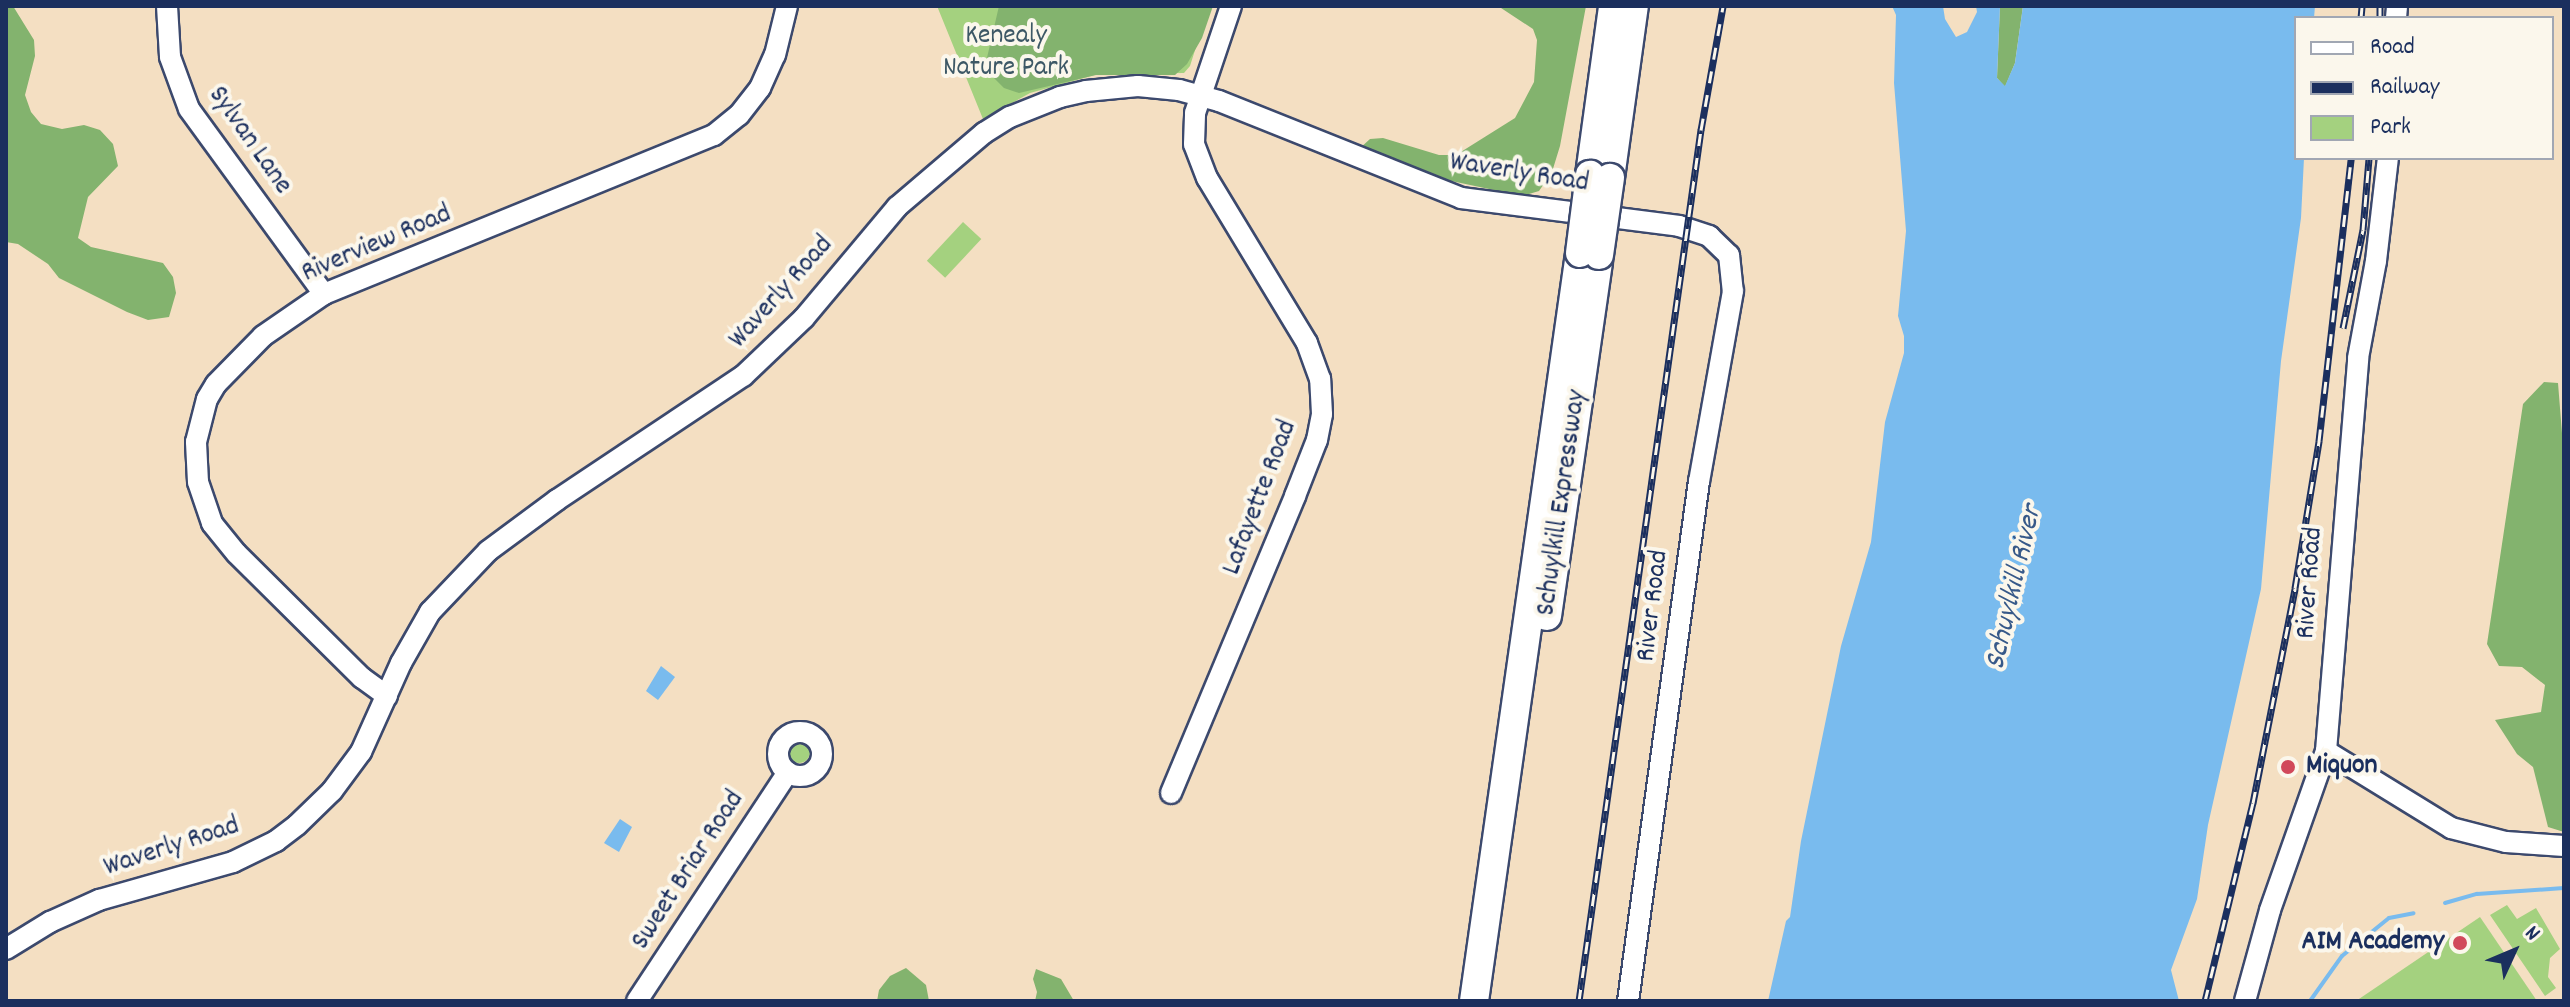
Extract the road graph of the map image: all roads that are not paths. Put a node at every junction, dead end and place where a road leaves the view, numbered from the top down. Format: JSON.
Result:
{"nodes":[{"id":1,"x":167,"y":6,"type":"edge"},
{"id":2,"x":787,"y":6,"type":"edge"},
{"id":3,"x":1231,"y":6,"type":"edge"},
{"id":4,"x":1613,"y":6,"type":"edge"},
{"id":5,"x":1634,"y":6,"type":"edge"},
{"id":6,"x":1200,"y":95,"type":"junction"},
{"id":7,"x":2388,"y":160,"type":"edge"},
{"id":8,"x":1600,"y":176,"type":"junction"},
{"id":9,"x":1702,"y":233,"type":"joint"},
{"id":10,"x":1590,"y":254,"type":"junction"},
{"id":11,"x":324,"y":294,"type":"junction"},
{"id":12,"x":387,"y":696,"type":"junction"},
{"id":13,"x":2326,"y":751,"type":"junction"},
{"id":14,"x":788,"y":772,"type":"dead end"},
{"id":15,"x":1171,"y":793,"type":"dead end"},
{"id":16,"x":2564,"y":846,"type":"edge"},
{"id":17,"x":6,"y":949,"type":"edge"},
{"id":18,"x":637,"y":1001,"type":"edge"},
{"id":19,"x":1474,"y":1001,"type":"edge"},
{"id":20,"x":1493,"y":1001,"type":"edge"},
{"id":21,"x":1628,"y":1001,"type":"edge"},
{"id":22,"x":2245,"y":1001,"type":"edge"}],
"edges":[{"from":1,"to":11,"type":"street","name":"Sylvan Lane"},
{"from":2,"to":11,"type":"street","name":"Riverview Road"},
{"from":3,"to":6,"type":"street","name":"Lafayette Road"},
{"from":4,"to":8,"type":"highway","name":"Schuylkill Expressway"},
{"from":5,"to":8,"type":"highway","name":"Schuylkill Expressway"},
{"from":6,"to":9,"type":"street","name":"Waverly Road"},
{"from":6,"to":12,"type":"street","name":"Waverly Road"},
{"from":6,"to":15,"type":"street","name":"Lafayette Road"},
{"from":7,"to":13,"type":"street","name":"River Road"},
{"from":8,"to":10,"type":"highway","name":"Schuylkill Expressway","bridge":true},
{"from":9,"to":21,"type":"street","name":"River Road"},
{"from":10,"to":19,"type":"highway","name":"Schuylkill Expressway"},
{"from":10,"to":20,"type":"highway","name":"Schuylkill Expressway"},
{"from":11,"to":12,"type":"street","name":"Riverview Road"},
{"from":12,"to":17,"type":"street","name":"Waverly Road"},
{"from":13,"to":16,"type":"street"},
{"from":13,"to":22,"type":"street","name":"River Road"},
{"from":14,"to":18,"type":"street","name":"Sweet Briar Road"}]}
